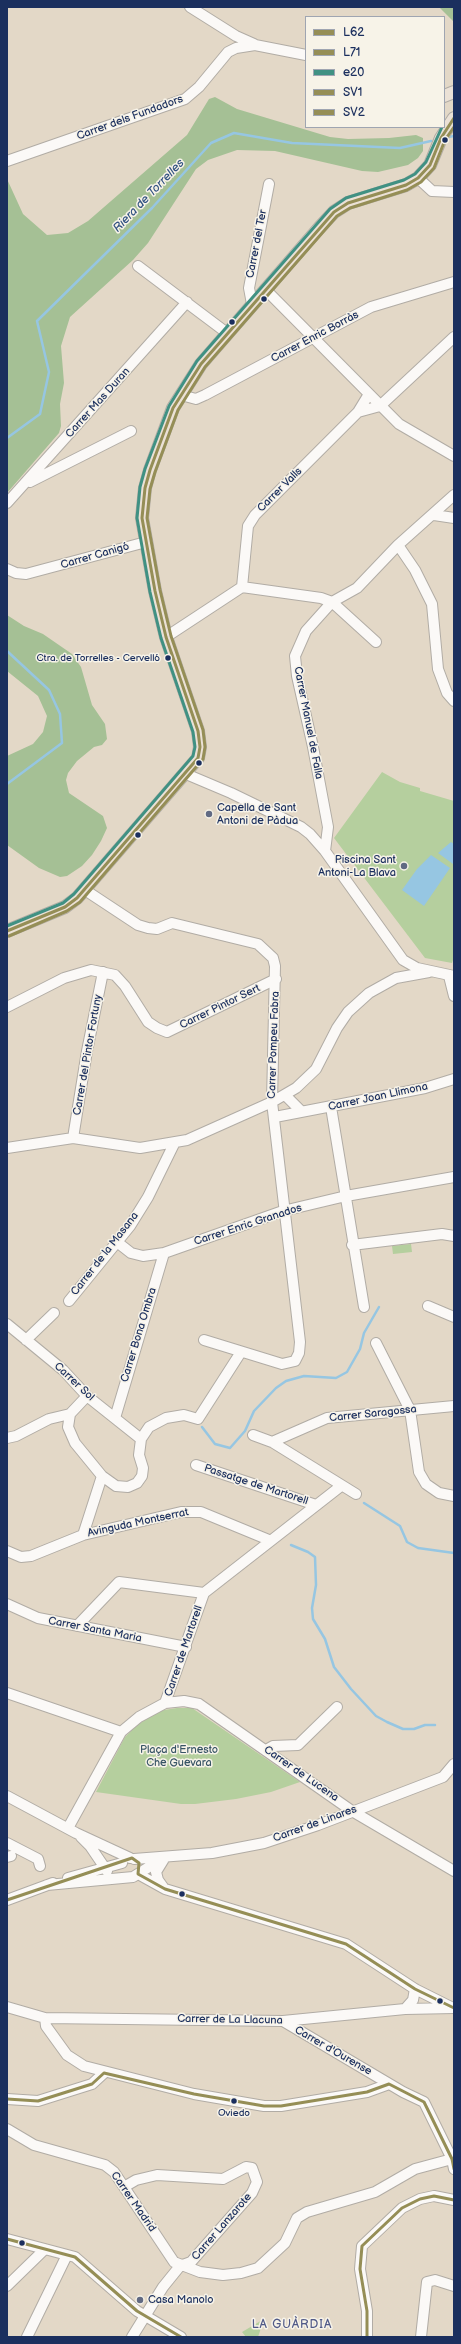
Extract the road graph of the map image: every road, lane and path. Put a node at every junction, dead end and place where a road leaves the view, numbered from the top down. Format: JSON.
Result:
{"nodes":[{"id":1,"x":190,"y":7,"type":"edge"},
{"id":2,"x":255,"y":45,"type":"junction"},
{"id":3,"x":305,"y":55,"type":"edge"},
{"id":4,"x":445,"y":112,"type":"edge"},
{"id":5,"x":454,"y":117,"type":"edge"},
{"id":6,"x":441,"y":133,"type":"edge"},
{"id":7,"x":7,"y":161,"type":"edge"},
{"id":8,"x":418,"y":178,"type":"junction"},
{"id":9,"x":269,"y":184,"type":"dead end"},
{"id":10,"x":454,"y":192,"type":"edge"},
{"id":11,"x":138,"y":266,"type":"dead end"},
{"id":12,"x":454,"y":282,"type":"edge"},
{"id":13,"x":265,"y":289,"type":"junction"},
{"id":14,"x":187,"y":302,"type":"junction"},
{"id":15,"x":252,"y":304,"type":"junction"},
{"id":16,"x":227,"y":333,"type":"junction"},
{"id":17,"x":314,"y":337,"type":"junction"},
{"id":18,"x":454,"y":337,"type":"edge"},
{"id":19,"x":369,"y":394,"type":"junction"},
{"id":20,"x":181,"y":395,"type":"junction"},
{"id":21,"x":380,"y":406,"type":"junction"},
{"id":22,"x":358,"y":412,"type":"junction"},
{"id":23,"x":130,"y":431,"type":"dead end"},
{"id":24,"x":454,"y":456,"type":"edge"},
{"id":25,"x":25,"y":485,"type":"junction"},
{"id":26,"x":454,"y":495,"type":"edge"},
{"id":27,"x":7,"y":503,"type":"edge"},
{"id":28,"x":434,"y":515,"type":"junction"},
{"id":29,"x":454,"y":518,"type":"edge"},
{"id":30,"x":146,"y":542,"type":"junction"},
{"id":31,"x":398,"y":545,"type":"junction"},
{"id":32,"x":7,"y":569,"type":"edge"},
{"id":33,"x":242,"y":587,"type":"junction"},
{"id":34,"x":332,"y":602,"type":"junction"},
{"id":35,"x":166,"y":637,"type":"junction"},
{"id":36,"x":376,"y":642,"type":"dead end"},
{"id":37,"x":454,"y":701,"type":"edge"},
{"id":38,"x":186,"y":774,"type":"junction"},
{"id":39,"x":328,"y":827,"type":"junction"},
{"id":40,"x":310,"y":834,"type":"junction"},
{"id":41,"x":325,"y":851,"type":"junction"},
{"id":42,"x":85,"y":890,"type":"junction"},
{"id":43,"x":7,"y":932,"type":"edge"},
{"id":44,"x":403,"y":960,"type":"junction"},
{"id":45,"x":103,"y":972,"type":"junction"},
{"id":46,"x":429,"y":972,"type":"junction"},
{"id":47,"x":452,"y":976,"type":"edge"},
{"id":48,"x":396,"y":978,"type":"junction"},
{"id":49,"x":276,"y":980,"type":"junction"},
{"id":50,"x":454,"y":996,"type":"edge"},
{"id":51,"x":7,"y":1007,"type":"edge"},
{"id":52,"x":454,"y":1079,"type":"edge"},
{"id":53,"x":285,"y":1095,"type":"junction"},
{"id":54,"x":272,"y":1102,"type":"junction"},
{"id":55,"x":331,"y":1107,"type":"junction"},
{"id":56,"x":302,"y":1111,"type":"junction"},
{"id":57,"x":275,"y":1117,"type":"junction"},
{"id":58,"x":73,"y":1138,"type":"junction"},
{"id":59,"x":174,"y":1144,"type":"junction"},
{"id":60,"x":7,"y":1148,"type":"edge"},
{"id":61,"x":454,"y":1177,"type":"edge"},
{"id":62,"x":346,"y":1196,"type":"junction"},
{"id":63,"x":283,"y":1211,"type":"junction"},
{"id":64,"x":454,"y":1236,"type":"edge"},
{"id":65,"x":117,"y":1242,"type":"junction"},
{"id":66,"x":352,"y":1245,"type":"junction"},
{"id":67,"x":164,"y":1253,"type":"junction"},
{"id":68,"x":69,"y":1300,"type":"dead end"},
{"id":69,"x":364,"y":1306,"type":"dead end"},
{"id":70,"x":428,"y":1306,"type":"dead end"},
{"id":71,"x":54,"y":1313,"type":"dead end"},
{"id":72,"x":454,"y":1317,"type":"edge"},
{"id":73,"x":7,"y":1324,"type":"edge"},
{"id":74,"x":26,"y":1340,"type":"junction"},
{"id":75,"x":204,"y":1340,"type":"dead end"},
{"id":76,"x":376,"y":1343,"type":"dead end"},
{"id":77,"x":241,"y":1352,"type":"junction"},
{"id":78,"x":87,"y":1396,"type":"junction"},
{"id":79,"x":454,"y":1406,"type":"edge"},
{"id":80,"x":410,"y":1410,"type":"junction"},
{"id":81,"x":70,"y":1414,"type":"junction"},
{"id":82,"x":114,"y":1418,"type":"junction"},
{"id":83,"x":253,"y":1435,"type":"dead end"},
{"id":84,"x":7,"y":1438,"type":"edge"},
{"id":85,"x":141,"y":1439,"type":"junction"},
{"id":86,"x":272,"y":1442,"type":"junction"},
{"id":87,"x":196,"y":1465,"type":"dead end"},
{"id":88,"x":102,"y":1476,"type":"junction"},
{"id":89,"x":341,"y":1486,"type":"junction"},
{"id":90,"x":356,"y":1494,"type":"dead end"},
{"id":91,"x":454,"y":1496,"type":"edge"},
{"id":92,"x":316,"y":1505,"type":"junction"},
{"id":93,"x":83,"y":1535,"type":"junction"},
{"id":94,"x":269,"y":1540,"type":"junction"},
{"id":95,"x":7,"y":1551,"type":"edge"},
{"id":96,"x":204,"y":1593,"type":"junction"},
{"id":97,"x":7,"y":1604,"type":"edge"},
{"id":98,"x":77,"y":1626,"type":"junction"},
{"id":99,"x":186,"y":1647,"type":"junction"},
{"id":100,"x":7,"y":1693,"type":"edge"},
{"id":101,"x":165,"y":1703,"type":"junction"},
{"id":102,"x":337,"y":1707,"type":"dead end"},
{"id":103,"x":121,"y":1732,"type":"junction"},
{"id":104,"x":266,"y":1750,"type":"junction"},
{"id":105,"x":454,"y":1764,"type":"edge"},
{"id":106,"x":7,"y":1796,"type":"edge"},
{"id":107,"x":352,"y":1811,"type":"junction"},
{"id":108,"x":72,"y":1830,"type":"junction"},
{"id":109,"x":7,"y":1843,"type":"edge"},
{"id":110,"x":95,"y":1852,"type":"junction"},
{"id":111,"x":167,"y":1856,"type":"junction"},
{"id":112,"x":129,"y":1860,"type":"junction"},
{"id":113,"x":40,"y":1866,"type":"dead end"},
{"id":114,"x":104,"y":1867,"type":"junction"},
{"id":115,"x":454,"y":1871,"type":"edge"},
{"id":116,"x":138,"y":1873,"type":"junction"},
{"id":117,"x":82,"y":1874,"type":"junction"},
{"id":118,"x":127,"y":1877,"type":"junction"},
{"id":119,"x":112,"y":1878,"type":"junction"},
{"id":120,"x":47,"y":1885,"type":"junction"},
{"id":121,"x":165,"y":1889,"type":"junction"},
{"id":122,"x":7,"y":1900,"type":"edge"},
{"id":123,"x":415,"y":1989,"type":"junction"},
{"id":124,"x":7,"y":2007,"type":"edge"},
{"id":125,"x":453,"y":2008,"type":"edge"},
{"id":126,"x":405,"y":2009,"type":"junction"},
{"id":127,"x":45,"y":2018,"type":"junction"},
{"id":128,"x":283,"y":2021,"type":"junction"},
{"id":129,"x":104,"y":2073,"type":"junction"},
{"id":130,"x":390,"y":2084,"type":"junction"},
{"id":131,"x":7,"y":2099,"type":"edge"},
{"id":132,"x":7,"y":2129,"type":"edge"},
{"id":133,"x":452,"y":2158,"type":"junction"},
{"id":134,"x":454,"y":2169,"type":"edge"},
{"id":135,"x":124,"y":2187,"type":"junction"},
{"id":136,"x":454,"y":2200,"type":"edge"},
{"id":137,"x":7,"y":2239,"type":"edge"},
{"id":138,"x":45,"y":2249,"type":"junction"},
{"id":139,"x":66,"y":2255,"type":"junction"},
{"id":140,"x":180,"y":2266,"type":"junction"},
{"id":141,"x":7,"y":2286,"type":"edge"},
{"id":142,"x":454,"y":2286,"type":"edge"},
{"id":143,"x":146,"y":2316,"type":"junction"},
{"id":144,"x":26,"y":2337,"type":"edge"},
{"id":145,"x":132,"y":2337,"type":"edge"},
{"id":146,"x":181,"y":2337,"type":"edge"},
{"id":147,"x":367,"y":2337,"type":"edge"},
{"id":148,"x":421,"y":2337,"type":"edge"}],
"edges":[{"from":1,"to":2,"type":"street"},
{"from":2,"to":3,"type":"street","name":"Carrer dels Fundadors"},
{"from":2,"to":7,"type":"street","name":"Carrer dels Fundadors"},
{"from":4,"to":5,"type":"main road"},
{"from":5,"to":6,"type":"main road"},
{"from":6,"to":8,"type":"main road"},
{"from":8,"to":10,"type":"street"},
{"from":8,"to":13,"type":"main road"},
{"from":9,"to":15,"type":"street","name":"Carrer del Ter"},
{"from":11,"to":14,"type":"street"},
{"from":12,"to":17,"type":"street","name":"Carrer Enric Borràs"},
{"from":13,"to":15,"type":"main road"},
{"from":13,"to":17,"type":"street"},
{"from":14,"to":16,"type":"street"},
{"from":14,"to":25,"type":"street","name":"Carrer Mas Duran"},
{"from":15,"to":16,"type":"main road"},
{"from":16,"to":20,"type":"main road"},
{"from":17,"to":19,"type":"street"},
{"from":17,"to":20,"type":"street","name":"Carrer Enric Borràs"},
{"from":18,"to":21,"type":"street","name":"Carrer Valls"},
{"from":19,"to":21,"type":"street"},
{"from":19,"to":22,"type":"street","name":"Carrer Valls"},
{"from":20,"to":30,"type":"main road"},
{"from":21,"to":22,"type":"street","name":"Carrer Valls"},
{"from":21,"to":24,"type":"street"},
{"from":22,"to":33,"type":"street","name":"Carrer Valls"},
{"from":23,"to":25,"type":"street"},
{"from":25,"to":27,"type":"street","name":"Carrer Mas Duran"},
{"from":26,"to":28,"type":"street","name":"Carrer Manuel de Falla"},
{"from":28,"to":29,"type":"street"},
{"from":28,"to":31,"type":"street","name":"Carrer Manuel de Falla"},
{"from":30,"to":32,"type":"street","name":"Carrer Canigó"},
{"from":30,"to":35,"type":"main road"},
{"from":31,"to":34,"type":"street","name":"Carrer Manuel de Falla"},
{"from":31,"to":37,"type":"street"},
{"from":33,"to":34,"type":"street"},
{"from":33,"to":35,"type":"street"},
{"from":34,"to":36,"type":"street"},
{"from":34,"to":39,"type":"street","name":"Carrer Manuel de Falla"},
{"from":35,"to":38,"type":"main road"},
{"from":38,"to":40,"type":"street"},
{"from":38,"to":42,"type":"main road"},
{"from":39,"to":40,"type":"street"},
{"from":39,"to":41,"type":"street","name":"Carrer Manuel de Falla"},
{"from":40,"to":41,"type":"street"},
{"from":41,"to":44,"type":"street"},
{"from":42,"to":43,"type":"main road"},
{"from":42,"to":49,"type":"street","name":"Carrer Pompeu Fabra"},
{"from":44,"to":46,"type":"street"},
{"from":44,"to":48,"type":"street"},
{"from":45,"to":49,"type":"street","name":"Carrer Pintor Sert"},
{"from":45,"to":51,"type":"street","name":"Carrer Pintor Sert"},
{"from":45,"to":58,"type":"street","name":"Carrer del Pintor Fortuny"},
{"from":46,"to":47,"type":"street"},
{"from":46,"to":48,"type":"street"},
{"from":47,"to":50,"type":"street"},
{"from":48,"to":53,"type":"street"},
{"from":49,"to":54,"type":"street","name":"Carrer Pompeu Fabra"},
{"from":52,"to":55,"type":"street","name":"Carrer Joan Llimona"},
{"from":53,"to":54,"type":"street"},
{"from":53,"to":56,"type":"street"},
{"from":54,"to":57,"type":"street","name":"Carrer Pompeu Fabra"},
{"from":54,"to":59,"type":"street"},
{"from":55,"to":56,"type":"street","name":"Carrer Joan Llimona"},
{"from":55,"to":62,"type":"street"},
{"from":56,"to":57,"type":"street","name":"Carrer Joan Llimona"},
{"from":57,"to":63,"type":"street","name":"Carrer Pompeu Fabra"},
{"from":58,"to":59,"type":"street"},
{"from":58,"to":60,"type":"street"},
{"from":59,"to":65,"type":"street","name":"Carrer de la Masana"},
{"from":61,"to":62,"type":"street","name":"Carrer Enric Granados"},
{"from":62,"to":63,"type":"street","name":"Carrer Enric Granados"},
{"from":62,"to":66,"type":"street"},
{"from":63,"to":67,"type":"street","name":"Carrer Enric Granados"},
{"from":63,"to":77,"type":"street","name":"Carrer Pompeu Fabra"},
{"from":64,"to":66,"type":"street"},
{"from":65,"to":67,"type":"street","name":"Carrer Enric Granados"},
{"from":65,"to":68,"type":"street","name":"Carrer de la Masana"},
{"from":66,"to":69,"type":"street"},
{"from":67,"to":82,"type":"street","name":"Carrer Bona Ombra"},
{"from":70,"to":72,"type":"street"},
{"from":71,"to":74,"type":"street"},
{"from":73,"to":74,"type":"street","name":"Carrer Sol"},
{"from":74,"to":78,"type":"street","name":"Carrer Sol"},
{"from":75,"to":77,"type":"street"},
{"from":76,"to":80,"type":"street"},
{"from":77,"to":85,"type":"street"},
{"from":78,"to":81,"type":"street"},
{"from":78,"to":82,"type":"street","name":"Carrer Sol"},
{"from":79,"to":80,"type":"street","name":"Carrer Saragossa"},
{"from":80,"to":86,"type":"street","name":"Carrer Saragossa"},
{"from":80,"to":91,"type":"street"},
{"from":81,"to":84,"type":"street"},
{"from":81,"to":88,"type":"street"},
{"from":82,"to":85,"type":"street","name":"Carrer Sol"},
{"from":83,"to":86,"type":"street"},
{"from":85,"to":88,"type":"street"},
{"from":86,"to":89,"type":"street"},
{"from":87,"to":92,"type":"street","name":"Passatge de Martorell"},
{"from":88,"to":93,"type":"street"},
{"from":89,"to":90,"type":"street"},
{"from":89,"to":92,"type":"street","name":"Carrer de Martorell"},
{"from":92,"to":94,"type":"street","name":"Carrer de Martorell"},
{"from":93,"to":94,"type":"street","name":"Avinguda Montserrat"},
{"from":93,"to":95,"type":"street","name":"Avinguda Montserrat"},
{"from":94,"to":96,"type":"street","name":"Carrer de Martorell"},
{"from":96,"to":98,"type":"street"},
{"from":96,"to":99,"type":"street","name":"Carrer de Martorell"},
{"from":97,"to":98,"type":"street","name":"Carrer Santa Maria"},
{"from":98,"to":99,"type":"street","name":"Carrer Santa Maria"},
{"from":99,"to":101,"type":"street","name":"Carrer de Martorell"},
{"from":100,"to":103,"type":"street"},
{"from":101,"to":103,"type":"street","name":"Carrer de Martorell"},
{"from":101,"to":104,"type":"street","name":"Carrer de Lucena"},
{"from":102,"to":104,"type":"street"},
{"from":103,"to":108,"type":"street","name":"Carrer de Martorell"},
{"from":104,"to":107,"type":"street","name":"Carrer de Lucena"},
{"from":105,"to":107,"type":"street","name":"Carrer de Linares"},
{"from":106,"to":108,"type":"street"},
{"from":107,"to":111,"type":"street","name":"Carrer de Linares"},
{"from":107,"to":115,"type":"street","name":"Carrer de Lucena"},
{"from":108,"to":110,"type":"street"},
{"from":108,"to":112,"type":"street"},
{"from":109,"to":113,"type":"street"},
{"from":110,"to":114,"type":"street"},
{"from":110,"to":117,"type":"street"},
{"from":111,"to":112,"type":"street","name":"Carrer de Linares"},
{"from":111,"to":116,"type":"street","name":"Carrer de Linares"},
{"from":111,"to":121,"type":"street"},
{"from":112,"to":114,"type":"street","name":"Carrer de Linares"},
{"from":112,"to":116,"type":"street"},
{"from":112,"to":118,"type":"street"},
{"from":114,"to":117,"type":"street","name":"Carrer de Linares"},
{"from":114,"to":119,"type":"street"},
{"from":116,"to":118,"type":"street"},
{"from":116,"to":121,"type":"street"},
{"from":117,"to":120,"type":"street","name":"Carrer de Linares"},
{"from":118,"to":119,"type":"street","name":"Carrer de Linares"},
{"from":119,"to":120,"type":"street","name":"Carrer de Linares"},
{"from":120,"to":122,"type":"street","name":"Carrer de Linares"},
{"from":121,"to":123,"type":"street"},
{"from":123,"to":125,"type":"street"},
{"from":123,"to":126,"type":"street"},
{"from":124,"to":127,"type":"street","name":"Carrer de La Llacuna"},
{"from":125,"to":126,"type":"street","name":"Carrer de La Llacuna"},
{"from":126,"to":128,"type":"street","name":"Carrer de La Llacuna"},
{"from":127,"to":128,"type":"street","name":"Carrer de La Llacuna"},
{"from":127,"to":129,"type":"street"},
{"from":128,"to":130,"type":"street","name":"Carrer d'Ourense"},
{"from":129,"to":130,"type":"street"},
{"from":129,"to":131,"type":"street"},
{"from":130,"to":133,"type":"street","name":"Carrer d'Ourense"},
{"from":132,"to":135,"type":"street","name":"Carrer Madrid"},
{"from":133,"to":134,"type":"street","name":"Carrer d'Ourense"},
{"from":133,"to":140,"type":"street"},
{"from":135,"to":140,"type":"street","name":"Carrer Madrid"},
{"from":135,"to":140,"type":"street","name":"Carrer Lanzarote"},
{"from":136,"to":147,"type":"street"},
{"from":137,"to":138,"type":"street"},
{"from":138,"to":139,"type":"street"},
{"from":138,"to":141,"type":"street"},
{"from":139,"to":143,"type":"street"},
{"from":139,"to":144,"type":"street"},
{"from":140,"to":143,"type":"street","name":"Carrer Lanzarote"},
{"from":142,"to":148,"type":"street"},
{"from":143,"to":145,"type":"street","name":"Carrer Lanzarote"},
{"from":143,"to":146,"type":"street"}]}
